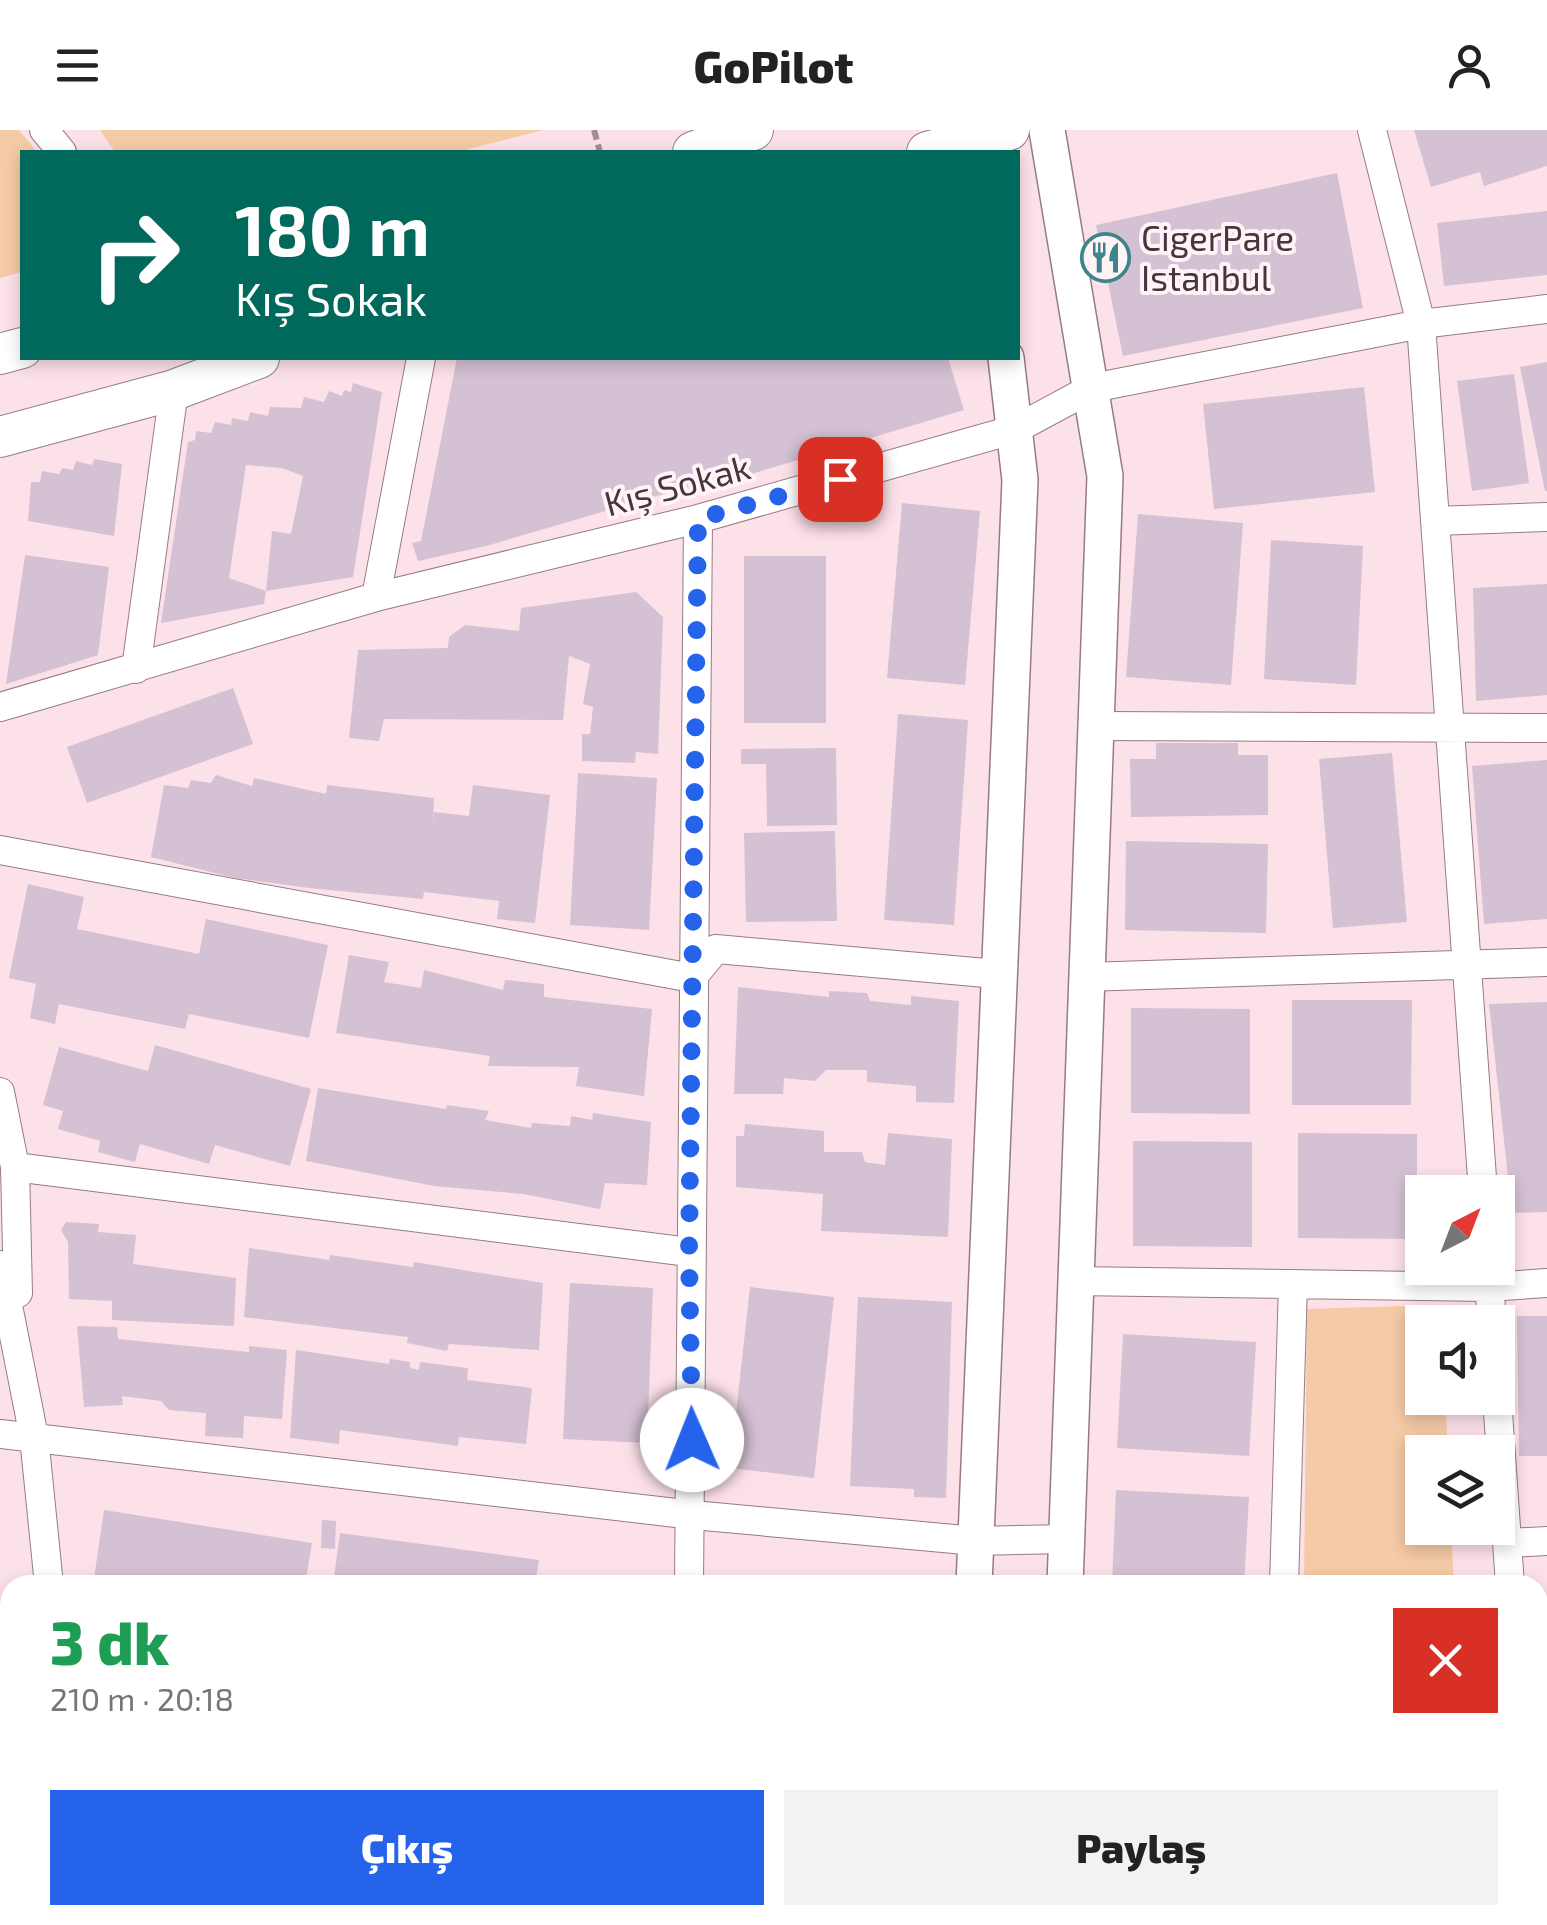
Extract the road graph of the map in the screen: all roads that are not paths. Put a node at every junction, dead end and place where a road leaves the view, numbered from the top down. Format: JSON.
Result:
{"nodes":[{"id":1,"x":44,"y":130,"type":"edge"},
{"id":2,"x":753,"y":130,"type":"edge"},
{"id":3,"x":1047,"y":130,"type":"edge"},
{"id":4,"x":1372,"y":130,"type":"edge"},
{"id":5,"x":983,"y":138,"type":"edge"},
{"id":6,"x":60,"y":150,"type":"edge"},
{"id":7,"x":698,"y":150,"type":"edge"},
{"id":8,"x":935,"y":150,"type":"edge"},
{"id":9,"x":1547,"y":309,"type":"edge"},
{"id":10,"x":1421,"y":324,"type":"junction"},
{"id":11,"x":254,"y":360,"type":"edge"},
{"id":12,"x":421,"y":360,"type":"edge"},
{"id":13,"x":1006,"y":360,"type":"edge"},
{"id":14,"x":1092,"y":388,"type":"junction"},
{"id":15,"x":174,"y":390,"type":"junction"},
{"id":16,"x":1016,"y":429,"type":"junction"},
{"id":17,"x":0,"y":437,"type":"edge"},
{"id":18,"x":1547,"y":517,"type":"edge"},
{"id":19,"x":698,"y":519,"type":"junction"},
{"id":20,"x":1435,"y":520,"type":"junction"},
{"id":21,"x":376,"y":597,"type":"junction"},
{"id":22,"x":136,"y":669,"type":"junction"},
{"id":23,"x":0,"y":706,"type":"edge"},
{"id":24,"x":1095,"y":726,"type":"junction"},
{"id":25,"x":1547,"y":728,"type":"edge"},
{"id":26,"x":1450,"y":729,"type":"junction"},
{"id":27,"x":0,"y":850,"type":"edge"},
{"id":28,"x":1547,"y":962,"type":"edge"},
{"id":29,"x":1466,"y":965,"type":"junction"},
{"id":30,"x":998,"y":974,"type":"junction"},
{"id":31,"x":1085,"y":977,"type":"junction"},
{"id":32,"x":692,"y":978,"type":"junction"},
{"id":33,"x":0,"y":1092,"type":"edge"},
{"id":34,"x":16,"y":1167,"type":"junction"},
{"id":35,"x":1482,"y":1175,"type":"edge"},
{"id":36,"x":689,"y":1252,"type":"junction"},
{"id":37,"x":0,"y":1264,"type":"edge"},
{"id":38,"x":1405,"y":1280,"type":"edge"},
{"id":39,"x":1515,"y":1280,"type":"edge"},
{"id":40,"x":1074,"y":1281,"type":"junction"},
{"id":41,"x":1547,"y":1283,"type":"edge"},
{"id":42,"x":1293,"y":1284,"type":"junction"},
{"id":43,"x":19,"y":1354,"type":"junction"},
{"id":44,"x":0,"y":1434,"type":"edge"},
{"id":45,"x":34,"y":1437,"type":"junction"},
{"id":46,"x":692,"y":1515,"type":"junction"},
{"id":47,"x":1066,"y":1539,"type":"junction"},
{"id":48,"x":1547,"y":1540,"type":"edge"},
{"id":49,"x":976,"y":1541,"type":"junction"},
{"id":50,"x":1515,"y":1542,"type":"edge"},
{"id":51,"x":1508,"y":1545,"type":"edge"},
{"id":52,"x":47,"y":1575,"type":"edge"},
{"id":53,"x":689,"y":1575,"type":"edge"},
{"id":54,"x":974,"y":1575,"type":"edge"},
{"id":55,"x":1065,"y":1575,"type":"edge"},
{"id":56,"x":1284,"y":1575,"type":"edge"},
{"id":57,"x":1510,"y":1575,"type":"edge"}],
"edges":[{"from":1,"to":6,"type":"street"},
{"from":2,"to":7,"type":"main road"},
{"from":3,"to":14,"type":"street"},
{"from":4,"to":10,"type":"street"},
{"from":5,"to":8,"type":"main road"},
{"from":9,"to":10,"type":"street","name":"Kış Sokak"},
{"from":10,"to":14,"type":"street","name":"Kış Sokak"},
{"from":10,"to":20,"type":"street"},
{"from":11,"to":15,"type":"main road"},
{"from":12,"to":21,"type":"street"},
{"from":13,"to":16,"type":"street"},
{"from":14,"to":16,"type":"street","name":"Kış Sokak"},
{"from":14,"to":24,"type":"street"},
{"from":15,"to":17,"type":"main road"},
{"from":15,"to":22,"type":"street"},
{"from":16,"to":19,"type":"street","name":"Kış Sokak"},
{"from":16,"to":30,"type":"street"},
{"from":18,"to":20,"type":"street"},
{"from":19,"to":21,"type":"street","name":"Kış Sokak"},
{"from":19,"to":32,"type":"street"},
{"from":20,"to":26,"type":"street"},
{"from":21,"to":22,"type":"street","name":"Kış Sokak"},
{"from":22,"to":23,"type":"street","name":"Kış Sokak"},
{"from":24,"to":26,"type":"street"},
{"from":24,"to":31,"type":"street"},
{"from":25,"to":26,"type":"street"},
{"from":26,"to":29,"type":"street"},
{"from":27,"to":32,"type":"street"},
{"from":28,"to":29,"type":"street"},
{"from":29,"to":31,"type":"street"},
{"from":29,"to":35,"type":"street"},
{"from":30,"to":32,"type":"street"},
{"from":30,"to":49,"type":"street"},
{"from":31,"to":40,"type":"street"},
{"from":32,"to":36,"type":"street"},
{"from":33,"to":34,"type":"street"},
{"from":34,"to":36,"type":"street"},
{"from":34,"to":43,"type":"street"},
{"from":36,"to":46,"type":"street"},
{"from":37,"to":43,"type":"street"},
{"from":38,"to":42,"type":"street"},
{"from":39,"to":41,"type":"street"},
{"from":40,"to":42,"type":"street"},
{"from":40,"to":47,"type":"street"},
{"from":42,"to":56,"type":"street"},
{"from":43,"to":45,"type":"street"},
{"from":44,"to":45,"type":"street"},
{"from":45,"to":46,"type":"street"},
{"from":45,"to":52,"type":"street"},
{"from":46,"to":49,"type":"street"},
{"from":46,"to":53,"type":"street"},
{"from":47,"to":49,"type":"street"},
{"from":47,"to":55,"type":"street"},
{"from":48,"to":50,"type":"street"},
{"from":49,"to":54,"type":"street"},
{"from":51,"to":57,"type":"street"}]}
